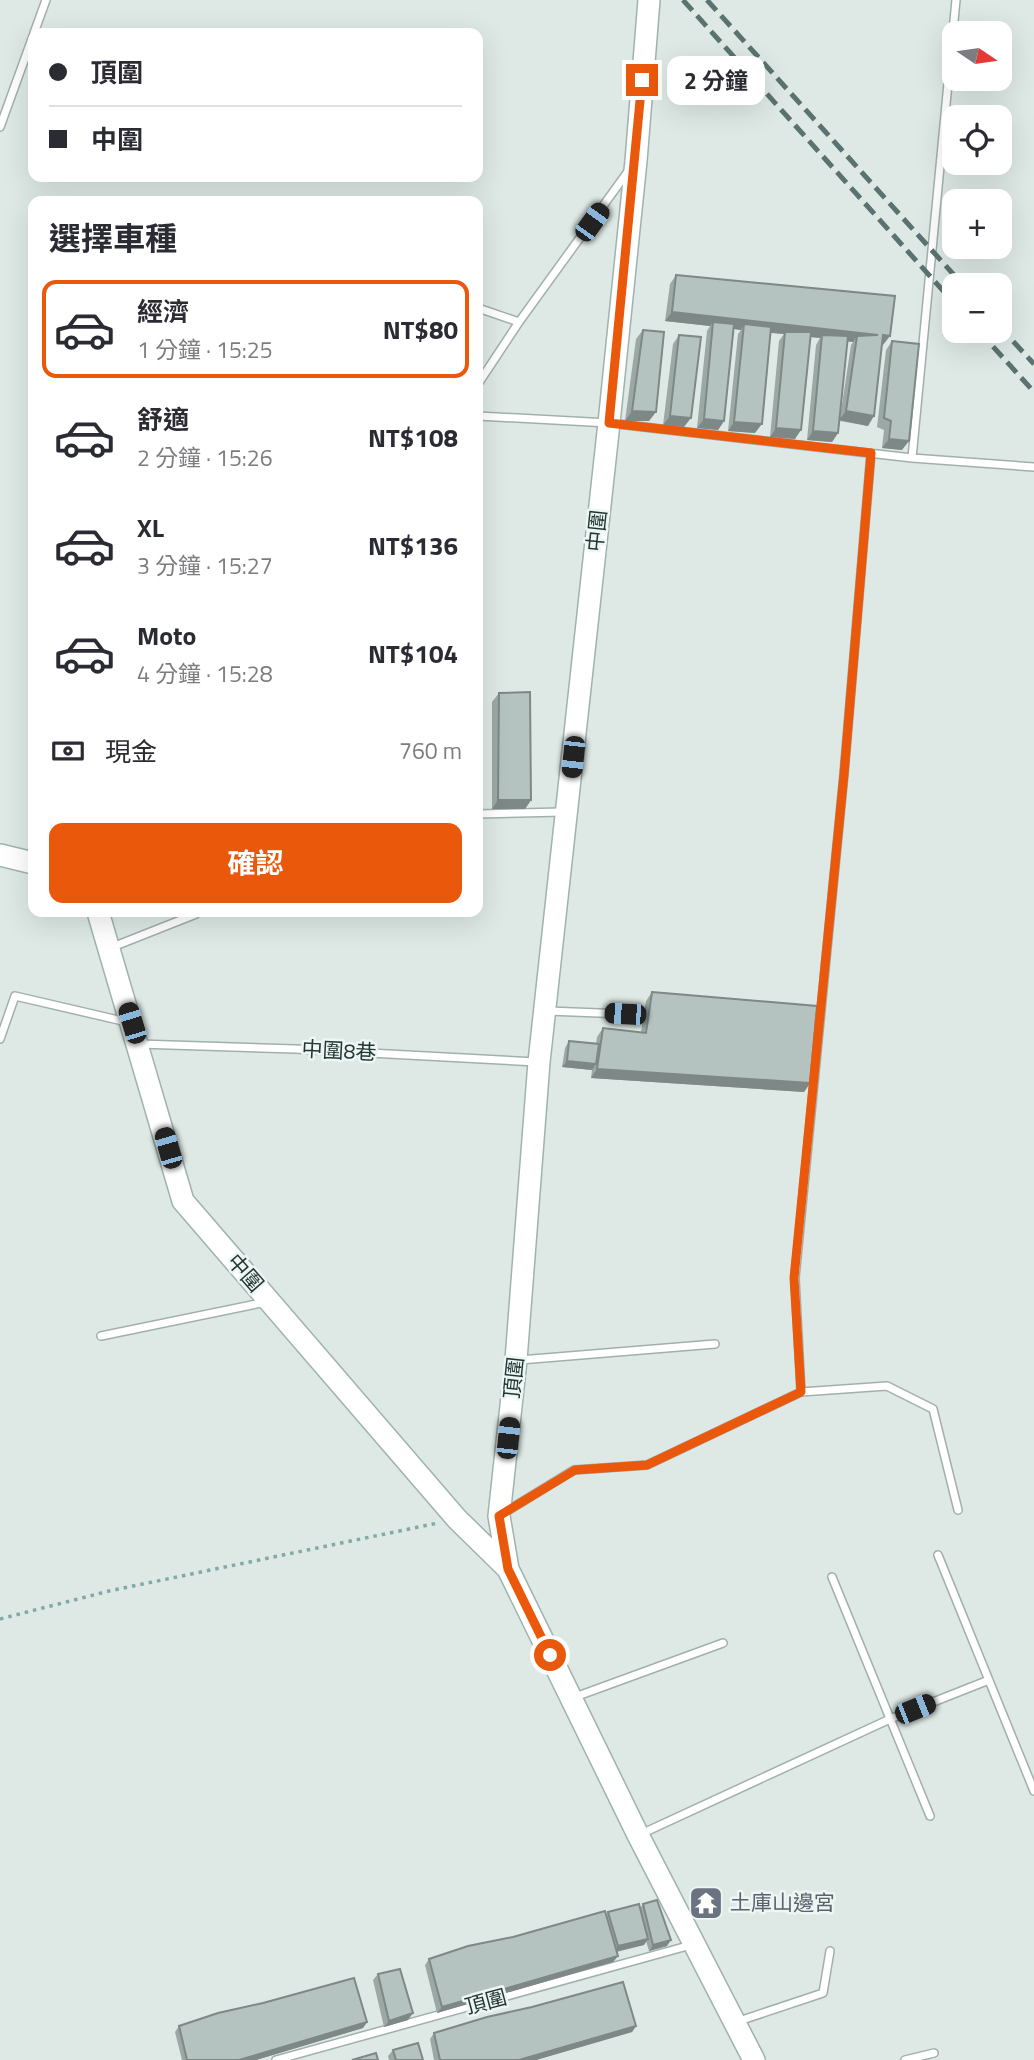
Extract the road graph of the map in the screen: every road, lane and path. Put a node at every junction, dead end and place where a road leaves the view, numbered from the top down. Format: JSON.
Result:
{"nodes":[{"id":1,"x":46,"y":0,"type":"edge"},
{"id":2,"x":649,"y":0,"type":"edge"},
{"id":3,"x":956,"y":0,"type":"edge"},
{"id":4,"x":36,"y":28,"type":"edge"},
{"id":5,"x":28,"y":51,"type":"edge"},
{"id":6,"x":0,"y":127,"type":"edge"},
{"id":7,"x":636,"y":161,"type":"junction"},
{"id":8,"x":483,"y":310,"type":"edge"},
{"id":9,"x":519,"y":322,"type":"junction"},
{"id":10,"x":483,"y":376,"type":"edge"},
{"id":11,"x":483,"y":416,"type":"edge"},
{"id":12,"x":609,"y":423,"type":"junction"},
{"id":13,"x":871,"y":453,"type":"junction"},
{"id":14,"x":912,"y":458,"type":"junction"},
{"id":15,"x":1034,"y":467,"type":"edge"},
{"id":16,"x":566,"y":812,"type":"junction"},
{"id":17,"x":483,"y":814,"type":"edge"},
{"id":18,"x":0,"y":855,"type":"edge"},
{"id":19,"x":28,"y":862,"type":"edge"},
{"id":20,"x":100,"y":917,"type":"edge"},
{"id":21,"x":188,"y":917,"type":"edge"},
{"id":22,"x":109,"y":948,"type":"junction"},
{"id":23,"x":545,"y":1010,"type":"junction"},
{"id":24,"x":625,"y":1014,"type":"dead end"},
{"id":25,"x":132,"y":1023,"type":"junction"},
{"id":26,"x":0,"y":1039,"type":"edge"},
{"id":27,"x":138,"y":1044,"type":"junction"},
{"id":28,"x":539,"y":1062,"type":"junction"},
{"id":29,"x":270,"y":1301,"type":"junction"},
{"id":30,"x":101,"y":1336,"type":"dead end"},
{"id":31,"x":715,"y":1344,"type":"dead end"},
{"id":32,"x":516,"y":1360,"type":"junction"},
{"id":33,"x":801,"y":1392,"type":"junction"},
{"id":34,"x":958,"y":1510,"type":"dead end"},
{"id":35,"x":499,"y":1516,"type":"junction"},
{"id":36,"x":457,"y":1519,"type":"junction"},
{"id":37,"x":938,"y":1555,"type":"dead end"},
{"id":38,"x":508,"y":1569,"type":"junction"},
{"id":39,"x":832,"y":1577,"type":"dead end"},
{"id":40,"x":0,"y":1619,"type":"edge"},
{"id":41,"x":723,"y":1643,"type":"dead end"},
{"id":42,"x":989,"y":1680,"type":"junction"},
{"id":43,"x":571,"y":1698,"type":"junction"},
{"id":44,"x":890,"y":1719,"type":"junction"},
{"id":45,"x":1034,"y":1791,"type":"edge"},
{"id":46,"x":930,"y":1816,"type":"dead end"},
{"id":47,"x":638,"y":1835,"type":"junction"},
{"id":48,"x":695,"y":1944,"type":"junction"},
{"id":49,"x":830,"y":1951,"type":"dead end"},
{"id":50,"x":735,"y":2022,"type":"junction"},
{"id":51,"x":934,"y":2053,"type":"dead end"},
{"id":52,"x":276,"y":2060,"type":"edge"},
{"id":53,"x":754,"y":2060,"type":"edge"},
{"id":54,"x":905,"y":2060,"type":"edge"}],
"edges":[{"from":1,"to":4,"type":"lane"},
{"from":2,"to":7,"type":"street","name":"中圍"},
{"from":3,"to":14,"type":"lane"},
{"from":5,"to":6,"type":"lane"},
{"from":7,"to":9,"type":"lane"},
{"from":7,"to":12,"type":"street","name":"中圍"},
{"from":8,"to":9,"type":"lane"},
{"from":9,"to":10,"type":"lane"},
{"from":11,"to":12,"type":"lane"},
{"from":12,"to":13,"type":"lane"},
{"from":12,"to":16,"type":"street","name":"中圍"},
{"from":13,"to":14,"type":"lane"},
{"from":13,"to":33,"type":"lane"},
{"from":14,"to":15,"type":"lane"},
{"from":16,"to":17,"type":"lane"},
{"from":16,"to":23,"type":"street","name":"中圍"},
{"from":18,"to":19,"type":"street"},
{"from":20,"to":22,"type":"street","name":"中圍"},
{"from":21,"to":22,"type":"lane"},
{"from":22,"to":25,"type":"street","name":"中圍"},
{"from":23,"to":24,"type":"lane"},
{"from":23,"to":28,"type":"street","name":"中圍"},
{"from":25,"to":26,"type":"lane"},
{"from":25,"to":27,"type":"street","name":"中圍"},
{"from":27,"to":28,"type":"lane","name":"中圍8巷"},
{"from":27,"to":29,"type":"street","name":"中圍"},
{"from":28,"to":32,"type":"street","name":"頂圍"},
{"from":29,"to":30,"type":"lane"},
{"from":29,"to":36,"type":"street","name":"中圍"},
{"from":31,"to":32,"type":"lane"},
{"from":32,"to":35,"type":"street","name":"頂圍"},
{"from":33,"to":34,"type":"lane"},
{"from":33,"to":35,"type":"lane"},
{"from":35,"to":38,"type":"street","name":"頂圍"},
{"from":36,"to":38,"type":"street","name":"中圍"},
{"from":36,"to":40,"type":"path"},
{"from":37,"to":42,"type":"lane"},
{"from":38,"to":43,"type":"street","name":"頂圍"},
{"from":39,"to":44,"type":"lane"},
{"from":41,"to":43,"type":"lane"},
{"from":42,"to":44,"type":"lane"},
{"from":42,"to":45,"type":"lane"},
{"from":43,"to":47,"type":"street","name":"頂圍"},
{"from":44,"to":46,"type":"lane"},
{"from":44,"to":47,"type":"lane"},
{"from":47,"to":48,"type":"street","name":"頂圍"},
{"from":48,"to":50,"type":"street","name":"頂圍"},
{"from":48,"to":52,"type":"lane","name":"頂圍"},
{"from":49,"to":50,"type":"lane"},
{"from":50,"to":53,"type":"street","name":"頂圍"},
{"from":51,"to":54,"type":"lane"}]}
